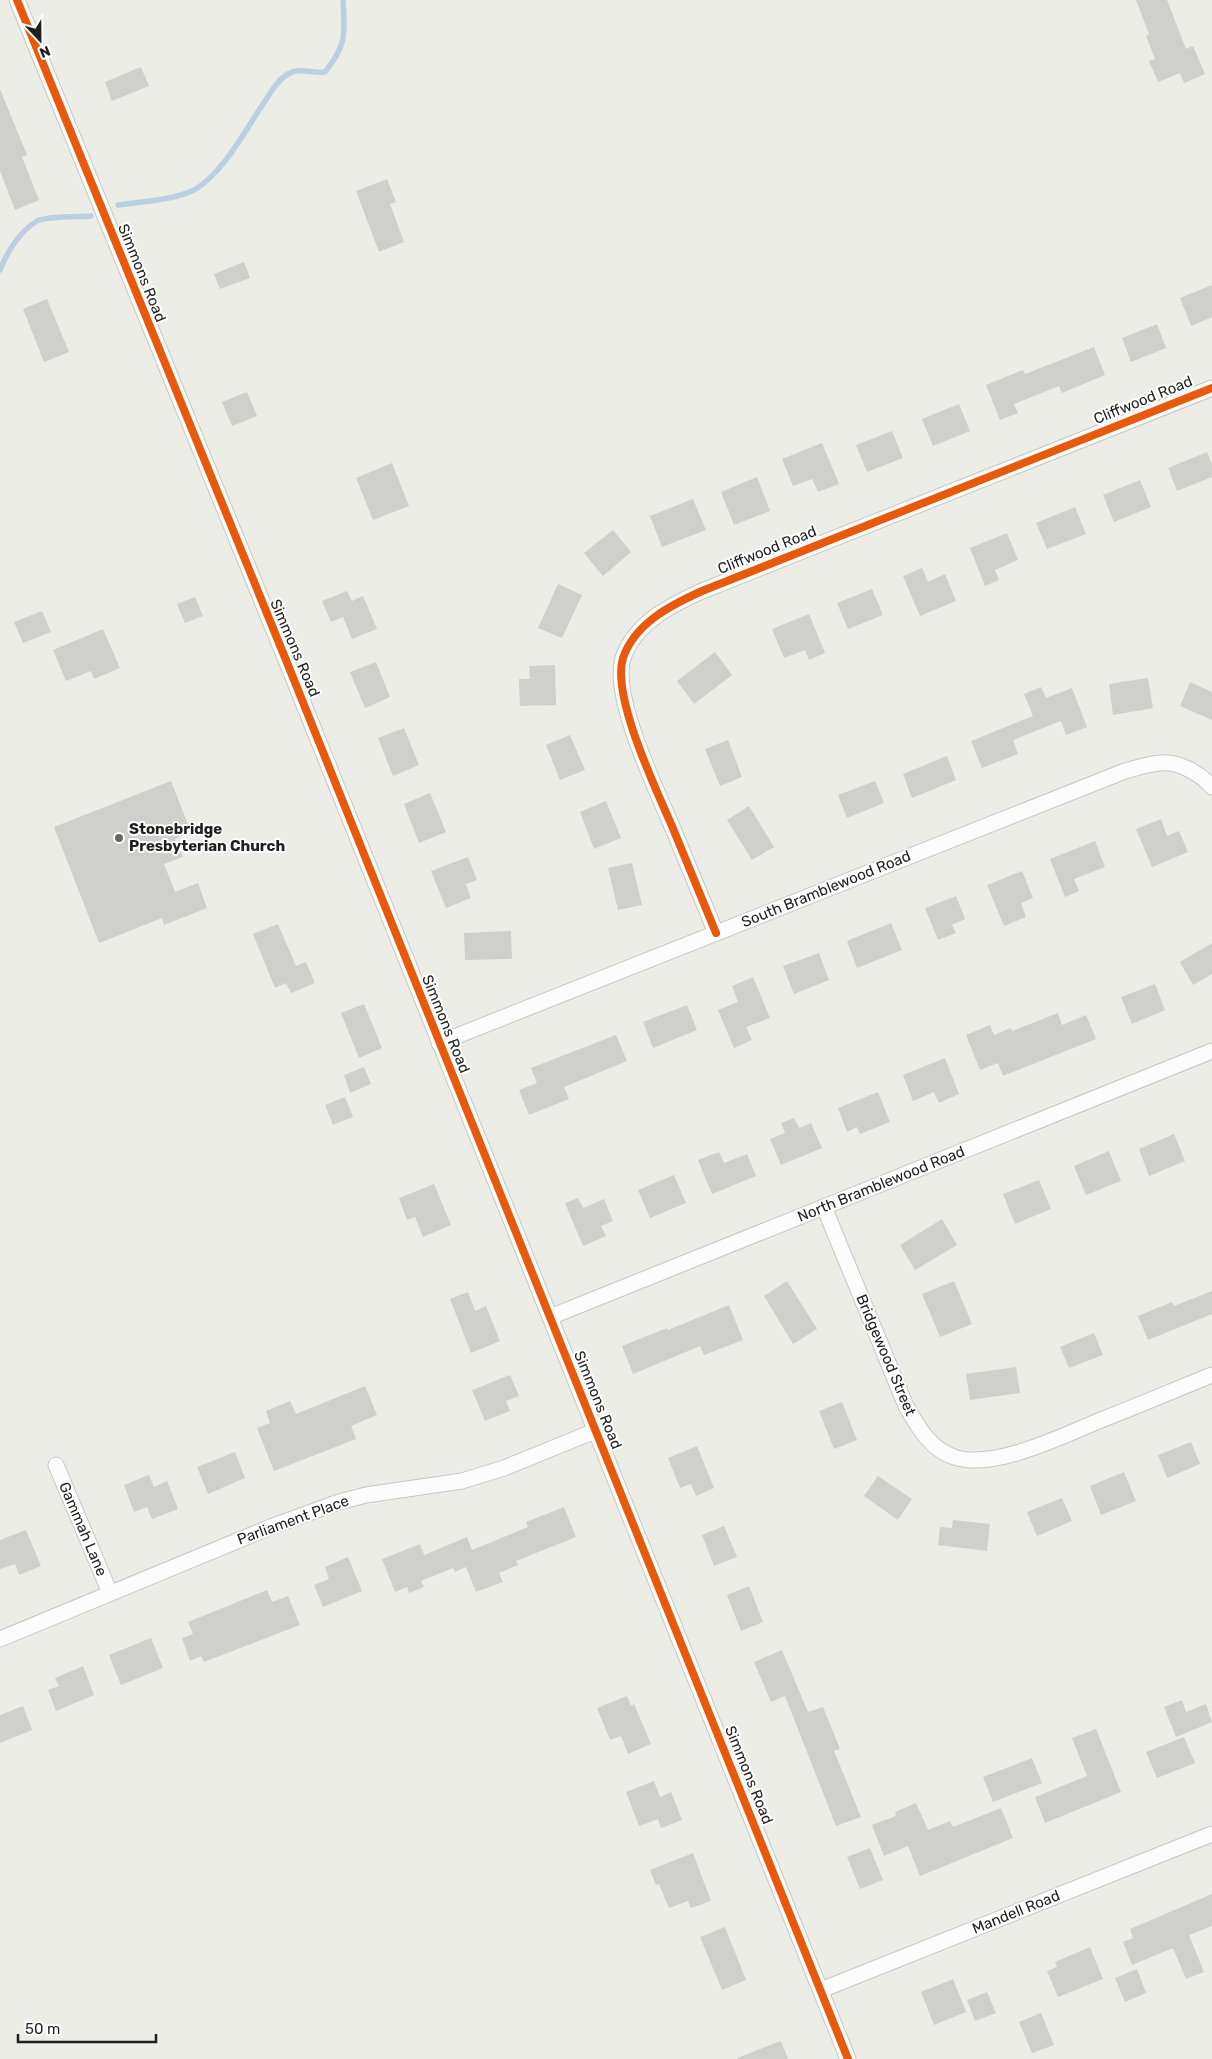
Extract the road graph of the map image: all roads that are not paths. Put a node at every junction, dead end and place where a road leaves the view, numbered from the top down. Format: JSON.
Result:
{"nodes":[{"id":1,"x":17,"y":0,"type":"edge"},
{"id":2,"x":1212,"y":388,"type":"edge"},
{"id":3,"x":1212,"y":787,"type":"edge"},
{"id":4,"x":716,"y":933,"type":"junction"},
{"id":5,"x":439,"y":1043,"type":"junction"},
{"id":6,"x":1212,"y":1051,"type":"edge"},
{"id":7,"x":824,"y":1207,"type":"junction"},
{"id":8,"x":550,"y":1317,"type":"junction"},
{"id":9,"x":1212,"y":1375,"type":"edge"},
{"id":10,"x":595,"y":1431,"type":"junction"},
{"id":11,"x":56,"y":1465,"type":"dead end"},
{"id":12,"x":110,"y":1593,"type":"junction"},
{"id":13,"x":0,"y":1639,"type":"edge"},
{"id":14,"x":1212,"y":1834,"type":"edge"},
{"id":15,"x":821,"y":1990,"type":"junction"},
{"id":16,"x":848,"y":2059,"type":"edge"}],
"edges":[{"from":1,"to":5,"type":"street","name":"Simmons Road"},
{"from":2,"to":4,"type":"street","name":"Cliffwood Road"},
{"from":3,"to":4,"type":"street","name":"South Bramblewood Road"},
{"from":4,"to":5,"type":"street","name":"South Bramblewood Road"},
{"from":5,"to":8,"type":"street","name":"Simmons Road"},
{"from":6,"to":7,"type":"street","name":"North Bramblewood Road"},
{"from":7,"to":8,"type":"street","name":"North Bramblewood Road"},
{"from":7,"to":9,"type":"street","name":"Bridgewood Street"},
{"from":8,"to":10,"type":"street","name":"Simmons Road"},
{"from":10,"to":12,"type":"street","name":"Parliament Place"},
{"from":10,"to":15,"type":"street","name":"Simmons Road"},
{"from":11,"to":12,"type":"street","name":"Gammah Lane"},
{"from":12,"to":13,"type":"street","name":"Parliament Place"},
{"from":14,"to":15,"type":"street","name":"Mandell Road"},
{"from":15,"to":16,"type":"street","name":"Simmons Road"}]}
